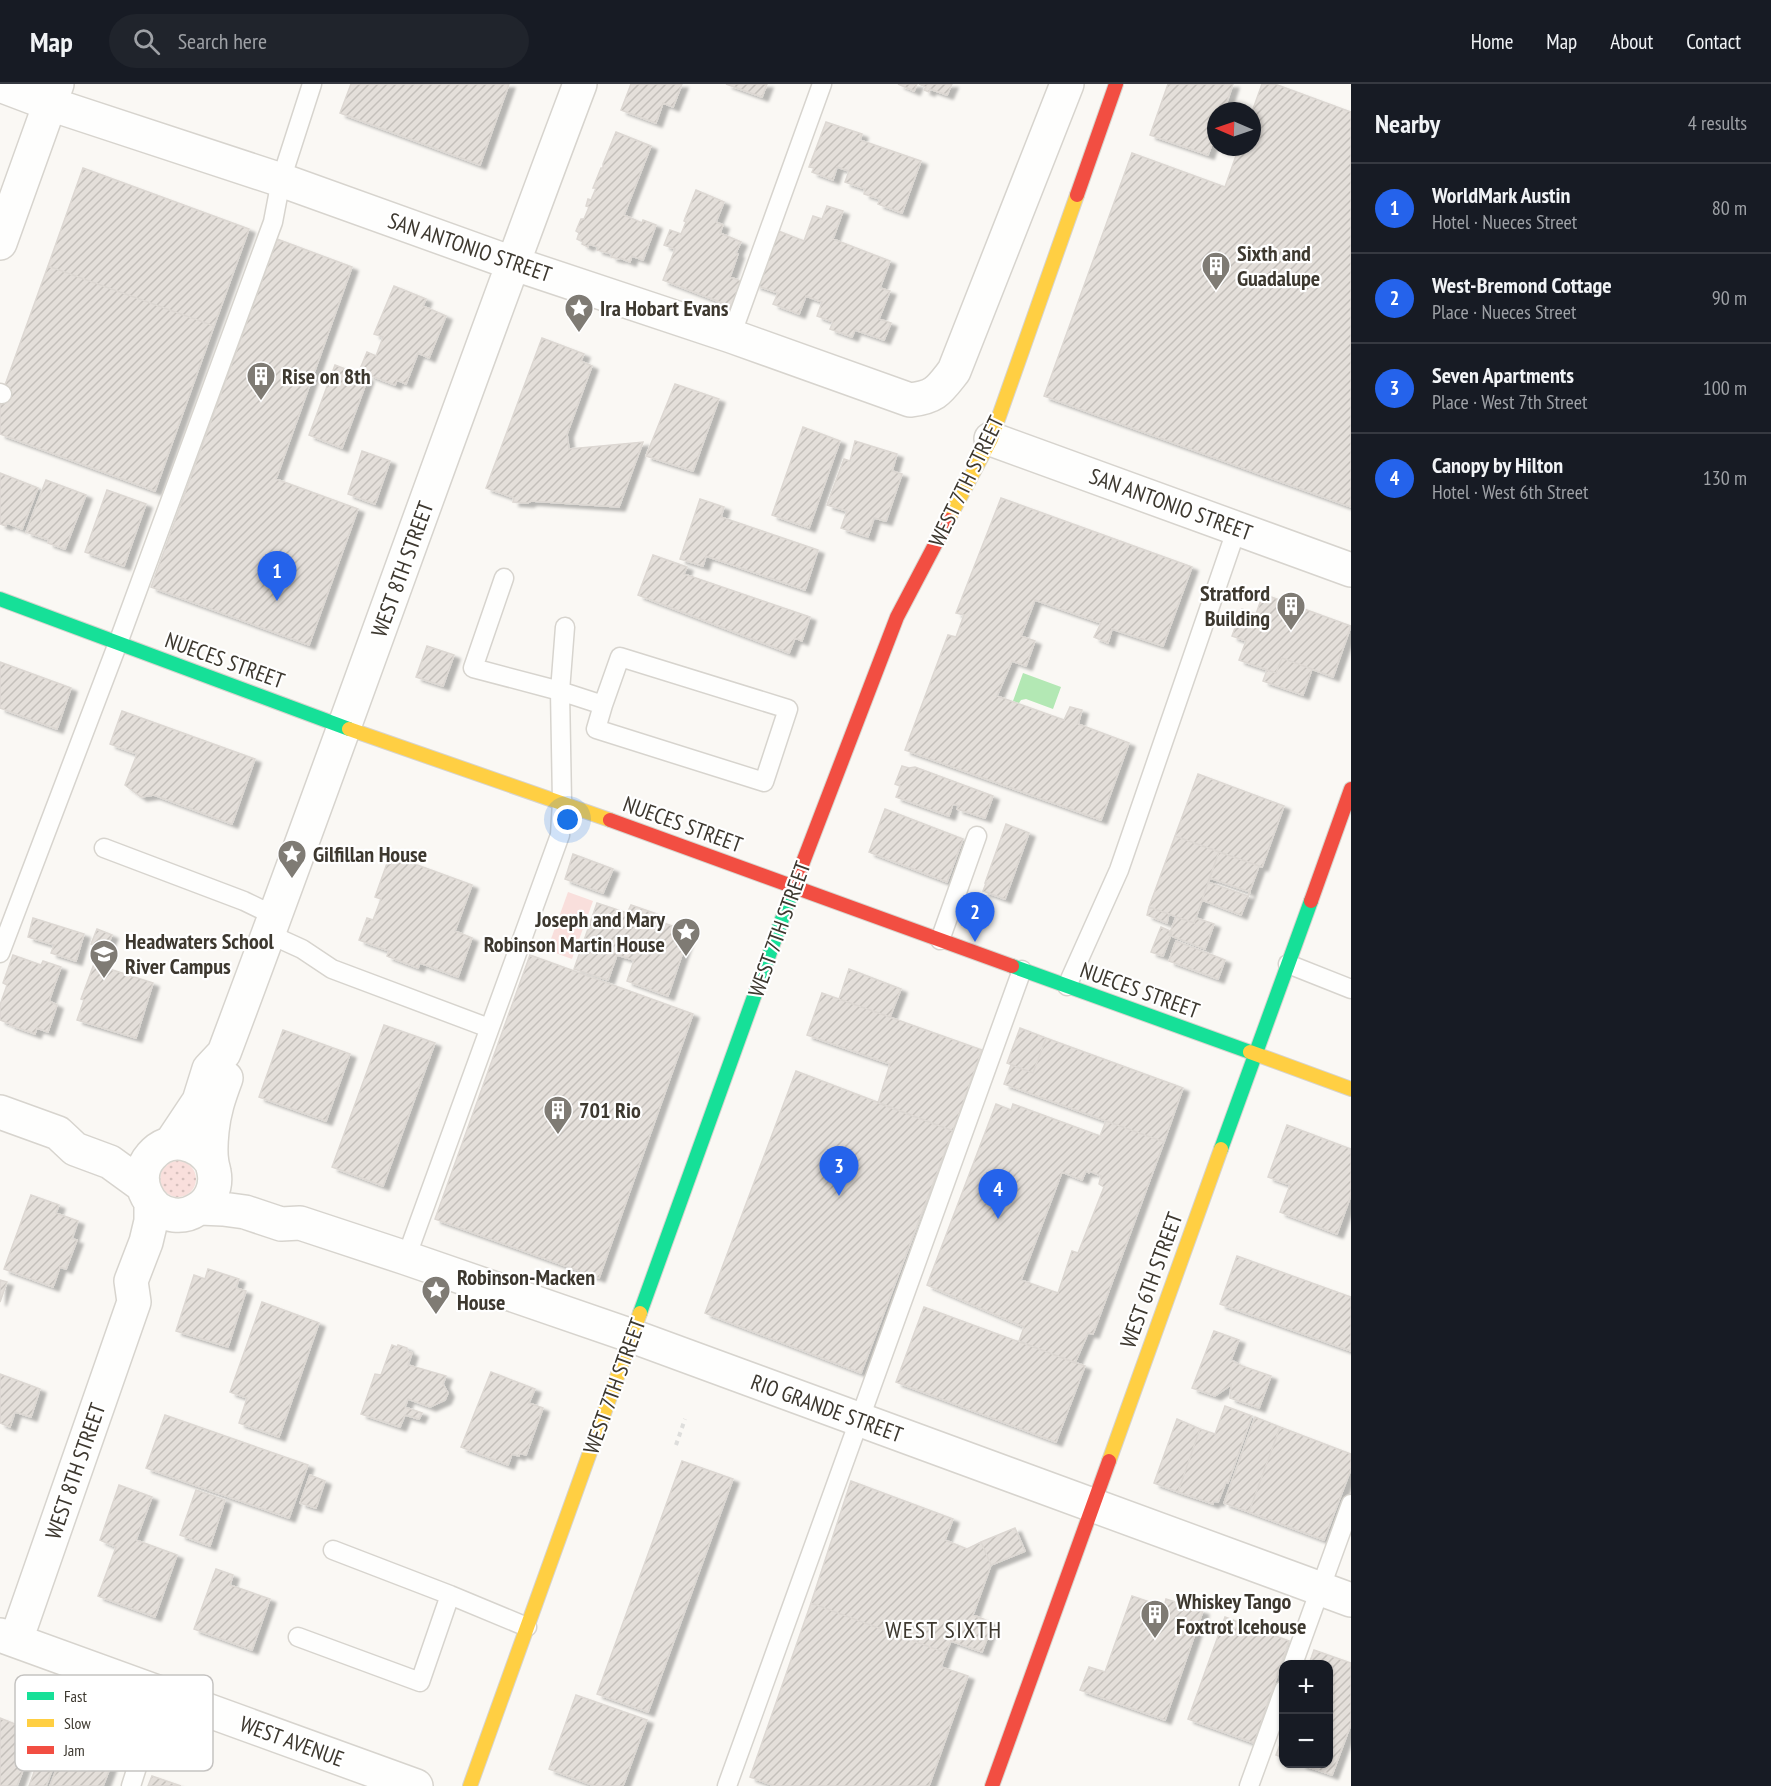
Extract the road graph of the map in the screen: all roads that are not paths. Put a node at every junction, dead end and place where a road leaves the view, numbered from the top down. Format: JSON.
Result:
{"nodes":[{"id":1,"x":312,"y":84,"type":"edge"},
{"id":2,"x":580,"y":84,"type":"edge"},
{"id":3,"x":822,"y":84,"type":"edge"},
{"id":4,"x":1067,"y":84,"type":"edge"},
{"id":5,"x":1116,"y":84,"type":"edge"},
{"id":6,"x":0,"y":85,"type":"edge"},
{"id":7,"x":54,"y":94,"type":"edge"},
{"id":8,"x":281,"y":180,"type":"junction"},
{"id":9,"x":0,"y":243,"type":"edge"},
{"id":10,"x":512,"y":263,"type":"junction"},
{"id":11,"x":731,"y":336,"type":"junction"},
{"id":12,"x":991,"y":439,"type":"junction"},
{"id":13,"x":1237,"y":528,"type":"junction"},
{"id":14,"x":1351,"y":570,"type":"edge"},
{"id":15,"x":504,"y":578,"type":"dead end"},
{"id":16,"x":0,"y":599,"type":"edge"},
{"id":17,"x":565,"y":627,"type":"dead end"},
{"id":18,"x":118,"y":643,"type":"junction"},
{"id":19,"x":560,"y":691,"type":"junction"},
{"id":20,"x":603,"y":705,"type":"junction"},
{"id":21,"x":345,"y":727,"type":"junction"},
{"id":22,"x":1351,"y":789,"type":"edge"},
{"id":23,"x":562,"y":802,"type":"junction"},
{"id":24,"x":977,"y":836,"type":"dead end"},
{"id":25,"x":104,"y":848,"type":"dead end"},
{"id":26,"x":794,"y":887,"type":"junction"},
{"id":27,"x":272,"y":925,"type":"junction"},
{"id":28,"x":940,"y":940,"type":"junction"},
{"id":29,"x":0,"y":953,"type":"edge"},
{"id":30,"x":1288,"y":964,"type":"junction"},
{"id":31,"x":1022,"y":970,"type":"junction"},
{"id":32,"x":1067,"y":986,"type":"junction"},
{"id":33,"x":1351,"y":989,"type":"edge"},
{"id":34,"x":489,"y":1028,"type":"junction"},
{"id":35,"x":224,"y":1053,"type":"junction"},
{"id":36,"x":1255,"y":1054,"type":"junction"},
{"id":37,"x":1351,"y":1089,"type":"edge"},
{"id":38,"x":0,"y":1112,"type":"edge"},
{"id":39,"x":58,"y":1133,"type":"junction"},
{"id":40,"x":164,"y":1147,"type":"junction"},
{"id":41,"x":213,"y":1168,"type":"junction"},
{"id":42,"x":147,"y":1194,"type":"junction"},
{"id":43,"x":192,"y":1212,"type":"junction"},
{"id":44,"x":300,"y":1223,"type":"junction"},
{"id":45,"x":406,"y":1258,"type":"junction"},
{"id":46,"x":134,"y":1302,"type":"junction"},
{"id":47,"x":632,"y":1336,"type":"junction"},
{"id":48,"x":859,"y":1419,"type":"junction"},
{"id":49,"x":1093,"y":1504,"type":"junction"},
{"id":50,"x":1351,"y":1504,"type":"edge"},
{"id":51,"x":333,"y":1550,"type":"dead end"},
{"id":52,"x":1320,"y":1587,"type":"junction"},
{"id":53,"x":450,"y":1595,"type":"junction"},
{"id":54,"x":1351,"y":1600,"type":"edge"},
{"id":55,"x":527,"y":1627,"type":"junction"},
{"id":56,"x":8,"y":1637,"type":"edge"},
{"id":57,"x":298,"y":1637,"type":"dead end"},
{"id":58,"x":1295,"y":1660,"type":"edge"},
{"id":59,"x":112,"y":1675,"type":"edge"},
{"id":60,"x":1279,"y":1704,"type":"edge"},
{"id":61,"x":213,"y":1712,"type":"edge"},
{"id":62,"x":136,"y":1771,"type":"edge"},
{"id":63,"x":131,"y":1786,"type":"edge"},
{"id":64,"x":416,"y":1786,"type":"edge"},
{"id":65,"x":470,"y":1786,"type":"edge"},
{"id":66,"x":727,"y":1786,"type":"edge"},
{"id":67,"x":992,"y":1786,"type":"edge"},
{"id":68,"x":1249,"y":1786,"type":"edge"}],
"edges":[{"from":1,"to":8,"type":"lane"},
{"from":2,"to":10,"type":"street","name":"WEST 8TH STREET"},
{"from":3,"to":11,"type":"lane"},
{"from":4,"to":11,"type":"street","name":"SAN ANTONIO STREET"},
{"from":5,"to":12,"type":"street","name":"WEST 7TH STREET"},
{"from":6,"to":7,"type":"street","name":"SAN ANTONIO STREET"},
{"from":7,"to":8,"type":"street","name":"SAN ANTONIO STREET"},
{"from":7,"to":9,"type":"street"},
{"from":8,"to":10,"type":"street","name":"SAN ANTONIO STREET"},
{"from":8,"to":18,"type":"lane"},
{"from":10,"to":11,"type":"street","name":"SAN ANTONIO STREET"},
{"from":10,"to":21,"type":"street","name":"WEST 8TH STREET"},
{"from":12,"to":13,"type":"street","name":"SAN ANTONIO STREET"},
{"from":12,"to":26,"type":"street","name":"WEST 7TH STREET"},
{"from":13,"to":14,"type":"street","name":"SAN ANTONIO STREET"},
{"from":13,"to":32,"type":"lane"},
{"from":15,"to":19,"type":"lane"},
{"from":16,"to":18,"type":"street","name":"NUECES STREET"},
{"from":17,"to":19,"type":"lane"},
{"from":18,"to":21,"type":"street","name":"NUECES STREET"},
{"from":18,"to":29,"type":"lane"},
{"from":19,"to":20,"type":"lane"},
{"from":19,"to":23,"type":"lane"},
{"from":20,"to":20,"type":"lane"},
{"from":21,"to":23,"type":"street","name":"NUECES STREET"},
{"from":21,"to":27,"type":"street","name":"WEST 8TH STREET"},
{"from":22,"to":30,"type":"street","name":"WEST 6TH STREET"},
{"from":23,"to":26,"type":"street","name":"NUECES STREET"},
{"from":23,"to":34,"type":"lane"},
{"from":24,"to":28,"type":"lane"},
{"from":25,"to":27,"type":"lane"},
{"from":26,"to":28,"type":"street","name":"NUECES STREET"},
{"from":26,"to":47,"type":"street","name":"WEST 7TH STREET"},
{"from":27,"to":34,"type":"lane"},
{"from":27,"to":35,"type":"street","name":"WEST 8TH STREET"},
{"from":28,"to":31,"type":"street","name":"NUECES STREET"},
{"from":30,"to":33,"type":"lane"},
{"from":30,"to":36,"type":"street","name":"WEST 6TH STREET"},
{"from":31,"to":32,"type":"street","name":"NUECES STREET"},
{"from":31,"to":48,"type":"lane"},
{"from":32,"to":36,"type":"street","name":"NUECES STREET"},
{"from":34,"to":45,"type":"lane"},
{"from":35,"to":40,"type":"street","name":"WEST 8TH STREET"},
{"from":35,"to":41,"type":"street","name":"WEST 8TH STREET"},
{"from":36,"to":37,"type":"street","name":"NUECES STREET"},
{"from":36,"to":49,"type":"street","name":"WEST 6TH STREET"},
{"from":38,"to":39,"type":"street"},
{"from":39,"to":40,"type":"street"},
{"from":39,"to":42,"type":"street"},
{"from":40,"to":41,"type":"street"},
{"from":40,"to":42,"type":"street"},
{"from":41,"to":43,"type":"street"},
{"from":41,"to":44,"type":"street","name":"RIO GRANDE STREET"},
{"from":42,"to":43,"type":"street"},
{"from":42,"to":46,"type":"street","name":"WEST 8TH STREET"},
{"from":43,"to":44,"type":"street","name":"RIO GRANDE STREET"},
{"from":43,"to":46,"type":"street","name":"WEST 8TH STREET"},
{"from":44,"to":45,"type":"street","name":"RIO GRANDE STREET"},
{"from":45,"to":47,"type":"street","name":"RIO GRANDE STREET"},
{"from":46,"to":56,"type":"street","name":"WEST 8TH STREET"},
{"from":47,"to":48,"type":"street","name":"RIO GRANDE STREET"},
{"from":47,"to":55,"type":"street","name":"WEST 7TH STREET"},
{"from":48,"to":49,"type":"street","name":"RIO GRANDE STREET"},
{"from":48,"to":66,"type":"lane"},
{"from":49,"to":52,"type":"street","name":"RIO GRANDE STREET"},
{"from":49,"to":67,"type":"street","name":"WEST 6TH STREET"},
{"from":50,"to":52,"type":"lane"},
{"from":51,"to":53,"type":"lane"},
{"from":52,"to":54,"type":"street","name":"RIO GRANDE STREET"},
{"from":52,"to":58,"type":"lane"},
{"from":53,"to":55,"type":"lane"},
{"from":53,"to":57,"type":"lane"},
{"from":55,"to":65,"type":"street","name":"WEST 7TH STREET"},
{"from":56,"to":59,"type":"street","name":"WEST AVENUE"},
{"from":60,"to":68,"type":"lane"},
{"from":61,"to":64,"type":"street","name":"WEST AVENUE"},
{"from":62,"to":63,"type":"lane"}]}
